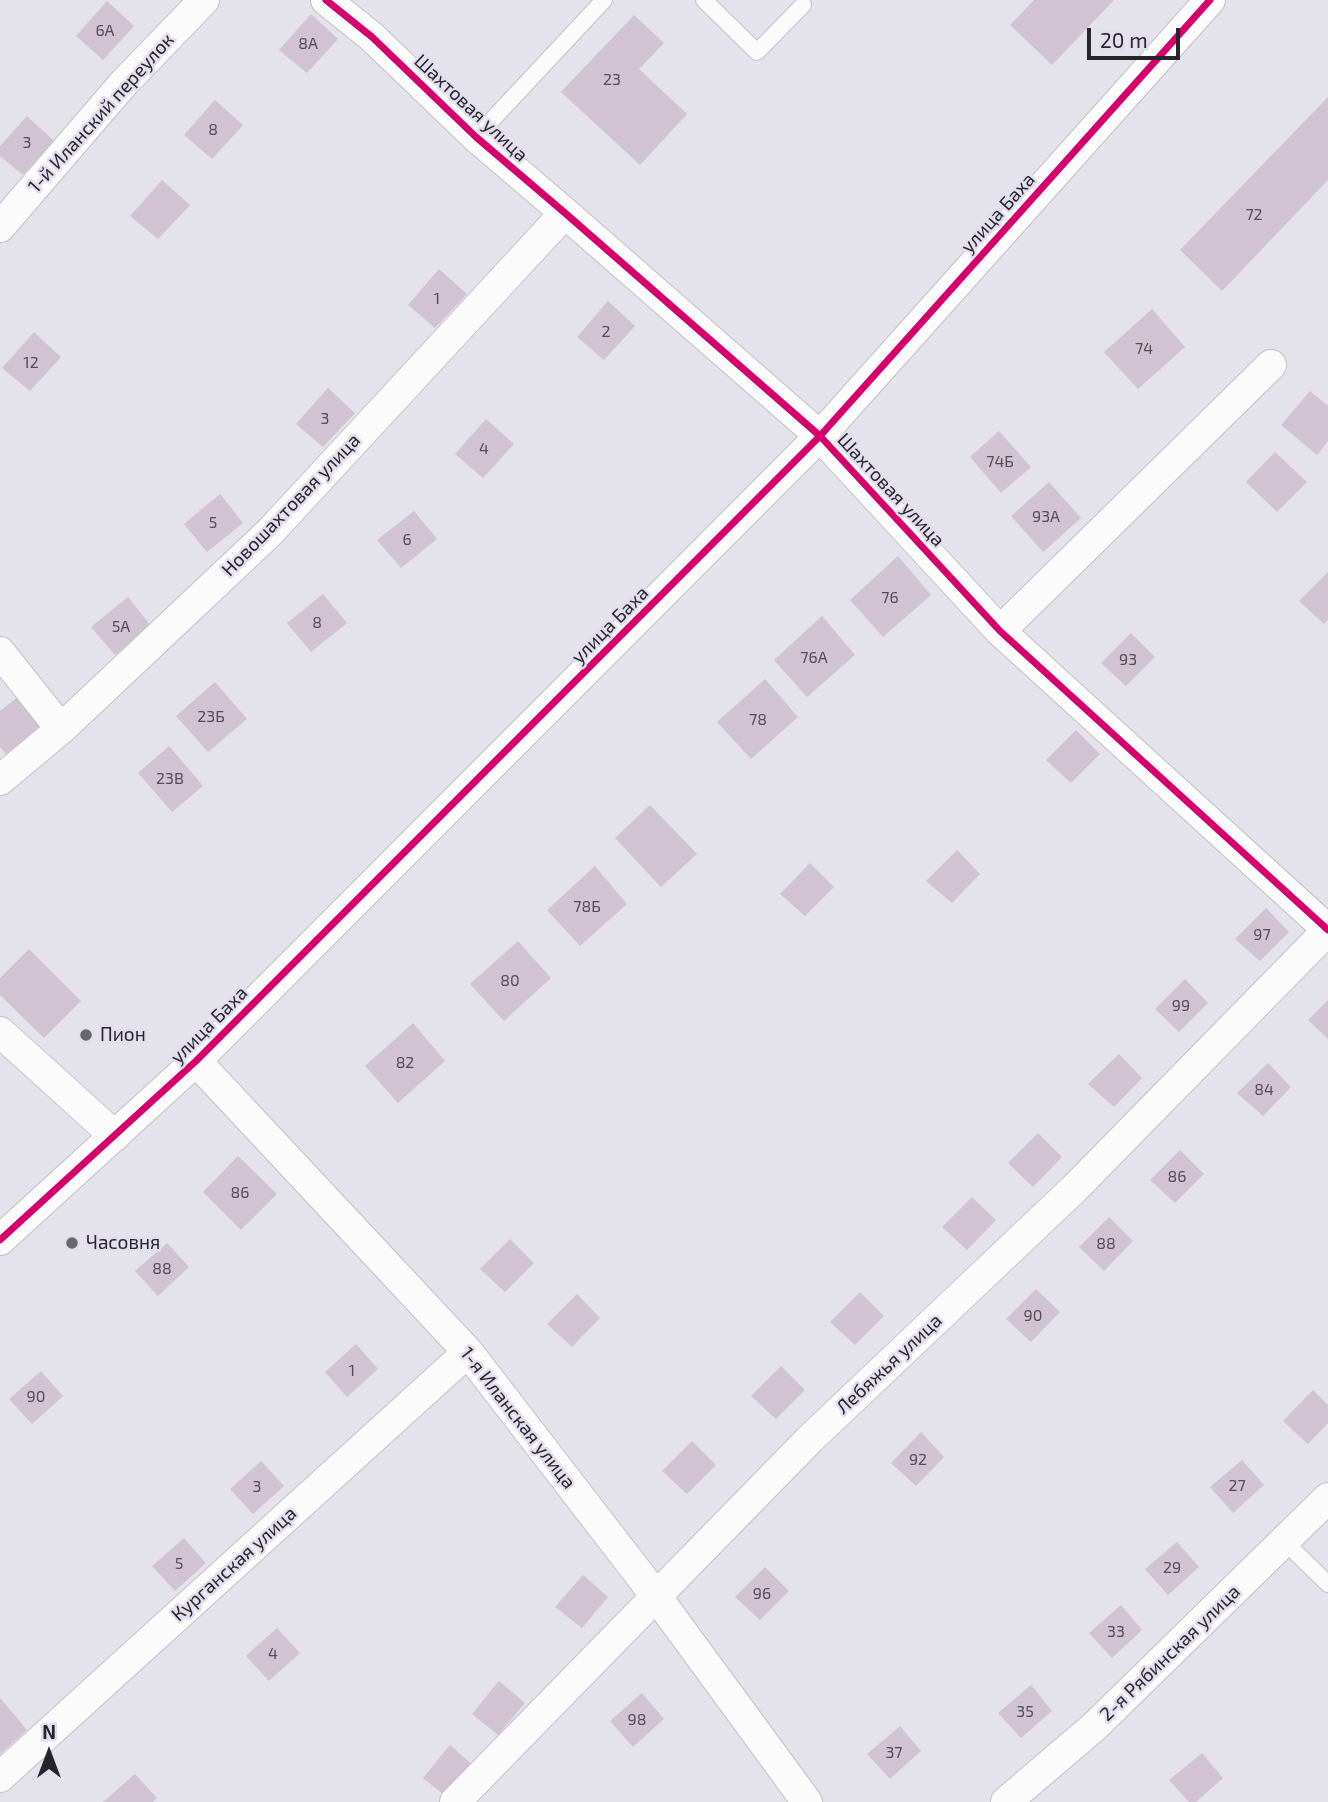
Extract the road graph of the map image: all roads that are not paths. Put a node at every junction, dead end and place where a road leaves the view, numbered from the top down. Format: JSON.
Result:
{"nodes":[{"id":1,"x":204,"y":0,"type":"edge"},
{"id":2,"x":326,"y":0,"type":"edge"},
{"id":3,"x":604,"y":0,"type":"edge"},
{"id":4,"x":704,"y":0,"type":"edge"},
{"id":5,"x":1210,"y":0,"type":"edge"},
{"id":6,"x":803,"y":5,"type":"dead end"},
{"id":7,"x":476,"y":137,"type":"junction"},
{"id":8,"x":565,"y":213,"type":"junction"},
{"id":9,"x":0,"y":227,"type":"edge"},
{"id":10,"x":1271,"y":365,"type":"dead end"},
{"id":11,"x":820,"y":436,"type":"junction"},
{"id":12,"x":1000,"y":631,"type":"junction"},
{"id":13,"x":0,"y":652,"type":"edge"},
{"id":14,"x":61,"y":729,"type":"junction"},
{"id":15,"x":0,"y":780,"type":"edge"},
{"id":16,"x":1328,"y":930,"type":"edge"},
{"id":17,"x":0,"y":1032,"type":"edge"},
{"id":18,"x":196,"y":1061,"type":"junction"},
{"id":19,"x":116,"y":1136,"type":"junction"},
{"id":20,"x":0,"y":1240,"type":"edge"},
{"id":21,"x":467,"y":1352,"type":"junction"},
{"id":22,"x":1328,"y":1498,"type":"edge"},
{"id":23,"x":1284,"y":1541,"type":"junction"},
{"id":24,"x":1328,"y":1584,"type":"edge"},
{"id":25,"x":656,"y":1596,"type":"junction"},
{"id":26,"x":0,"y":1777,"type":"edge"},
{"id":27,"x":454,"y":1802,"type":"edge"},
{"id":28,"x":807,"y":1802,"type":"edge"},
{"id":29,"x":1006,"y":1802,"type":"edge"}],
"edges":[{"from":1,"to":9,"type":"street","name":"1-й Иланский переулок"},
{"from":2,"to":7,"type":"street","name":"Шахтовая улица"},
{"from":3,"to":7,"type":"lane"},
{"from":4,"to":6,"type":"lane"},
{"from":5,"to":11,"type":"street","name":"улица Баха"},
{"from":7,"to":8,"type":"street","name":"Шахтовая улица"},
{"from":8,"to":11,"type":"street","name":"Шахтовая улица"},
{"from":8,"to":14,"type":"street","name":"Новошахтовая улица"},
{"from":10,"to":12,"type":"street"},
{"from":11,"to":12,"type":"street","name":"Шахтовая улица"},
{"from":11,"to":18,"type":"street","name":"улица Баха"},
{"from":12,"to":16,"type":"street","name":"Шахтовая улица"},
{"from":13,"to":14,"type":"street"},
{"from":14,"to":15,"type":"street","name":"Новошахтовая улица"},
{"from":16,"to":25,"type":"street","name":"Лебяжья улица"},
{"from":17,"to":19,"type":"street"},
{"from":18,"to":19,"type":"street","name":"улица Баха"},
{"from":18,"to":21,"type":"street","name":"1-я Иланская улица"},
{"from":19,"to":20,"type":"street","name":"улица Баха"},
{"from":21,"to":25,"type":"street","name":"1-я Иланская улица"},
{"from":21,"to":26,"type":"street","name":"Курганская улица"},
{"from":22,"to":23,"type":"street","name":"2-я Рябинская улица"},
{"from":23,"to":24,"type":"lane"},
{"from":23,"to":29,"type":"street","name":"2-я Рябинская улица"},
{"from":25,"to":27,"type":"street","name":"Лебяжья улица"},
{"from":25,"to":28,"type":"street","name":"1-я Иланская улица"}]}
